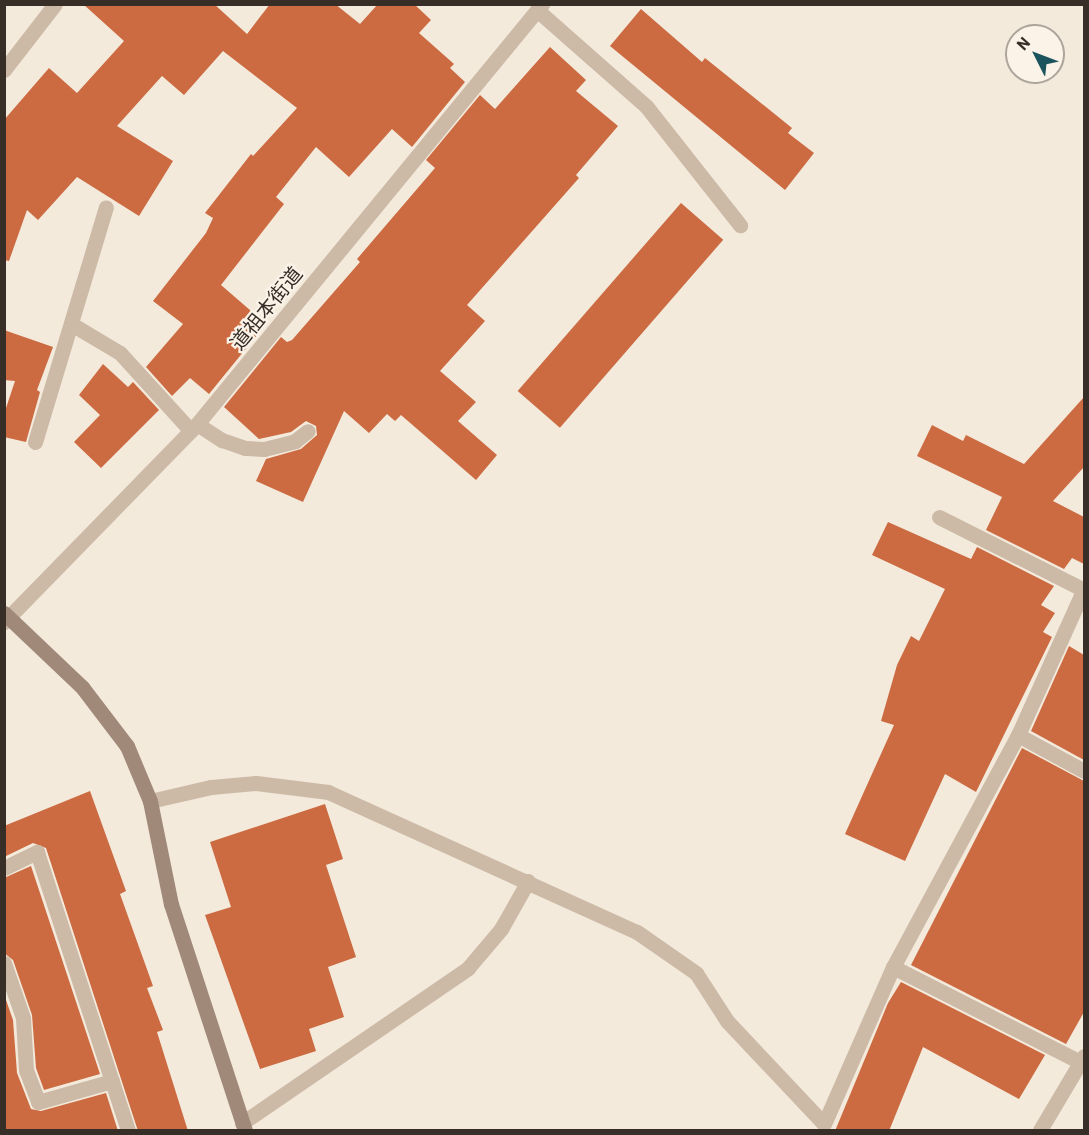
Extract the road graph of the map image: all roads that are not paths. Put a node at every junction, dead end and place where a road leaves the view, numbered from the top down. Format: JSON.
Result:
{"nodes":[{"id":1,"x":55,"y":4,"type":"edge"},
{"id":2,"x":539,"y":7,"type":"edge"},
{"id":3,"x":4,"y":70,"type":"edge"},
{"id":4,"x":106,"y":207,"type":"dead end"},
{"id":5,"x":740,"y":225,"type":"dead end"},
{"id":6,"x":73,"y":325,"type":"junction"},
{"id":7,"x":194,"y":428,"type":"junction"},
{"id":8,"x":308,"y":431,"type":"dead end"},
{"id":9,"x":35,"y":442,"type":"dead end"},
{"id":10,"x":939,"y":517,"type":"dead end"},
{"id":11,"x":1084,"y":590,"type":"edge"},
{"id":12,"x":7,"y":617,"type":"edge"},
{"id":13,"x":1018,"y":735,"type":"junction"},
{"id":14,"x":1084,"y":771,"type":"edge"},
{"id":15,"x":150,"y":801,"type":"junction"},
{"id":16,"x":4,"y":868,"type":"edge"},
{"id":17,"x":528,"y":881,"type":"junction"},
{"id":18,"x":4,"y":963,"type":"edge"},
{"id":19,"x":893,"y":967,"type":"junction"},
{"id":20,"x":1081,"y":1067,"type":"edge"},
{"id":21,"x":112,"y":1081,"type":"junction"},
{"id":22,"x":243,"y":1127,"type":"edge"},
{"id":23,"x":128,"y":1131,"type":"edge"},
{"id":24,"x":1040,"y":1131,"type":"edge"}],
"edges":[{"from":1,"to":3,"type":"street"},
{"from":2,"to":5,"type":"street"},
{"from":2,"to":7,"type":"street","name":"道祖本街道"},
{"from":4,"to":6,"type":"street"},
{"from":6,"to":7,"type":"street"},
{"from":6,"to":9,"type":"street"},
{"from":7,"to":8,"type":"street"},
{"from":7,"to":12,"type":"street","name":"道祖本街道"},
{"from":10,"to":11,"type":"street"},
{"from":11,"to":13,"type":"street"},
{"from":12,"to":15,"type":"street"},
{"from":13,"to":14,"type":"street"},
{"from":13,"to":19,"type":"street"},
{"from":15,"to":17,"type":"street"},
{"from":15,"to":22,"type":"street"},
{"from":16,"to":21,"type":"street"},
{"from":17,"to":19,"type":"street"},
{"from":17,"to":22,"type":"street"},
{"from":18,"to":21,"type":"street"},
{"from":19,"to":20,"type":"street"},
{"from":20,"to":24,"type":"street"},
{"from":21,"to":23,"type":"street"}]}
